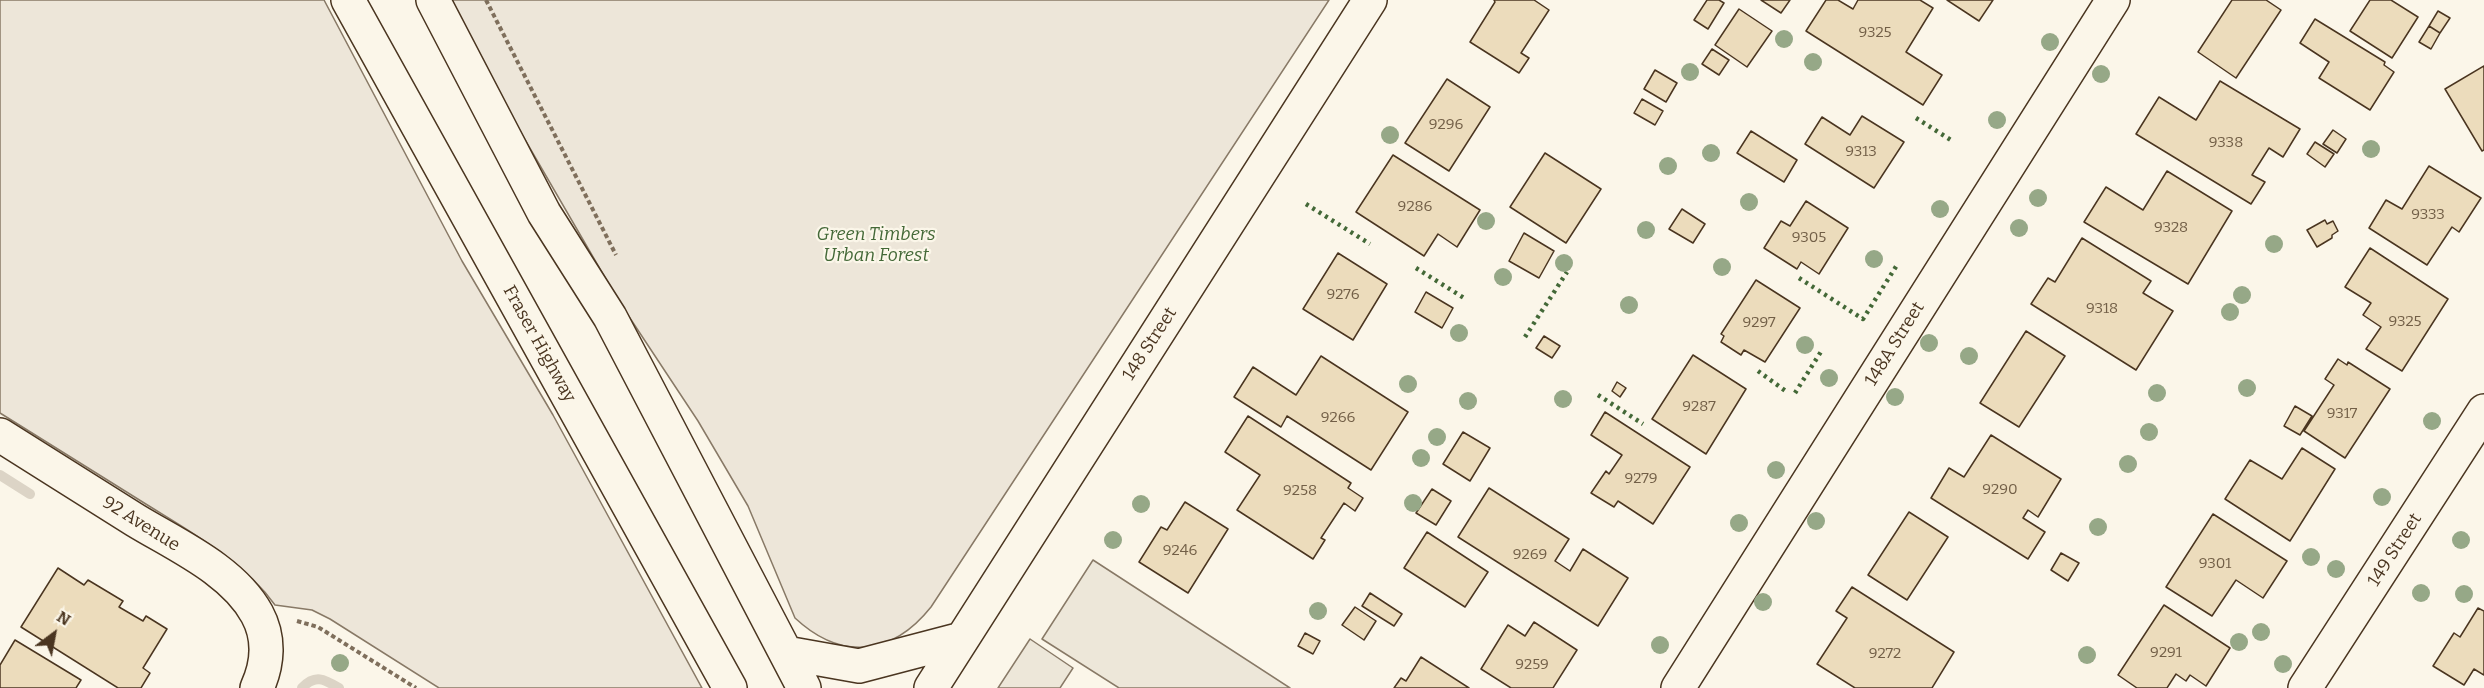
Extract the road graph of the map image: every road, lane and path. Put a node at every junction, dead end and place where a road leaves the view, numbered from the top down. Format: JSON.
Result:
{"nodes":[{"id":1,"x":348,"y":0,"type":"edge"},
{"id":2,"x":433,"y":0,"type":"edge"},
{"id":3,"x":486,"y":0,"type":"edge"},
{"id":4,"x":1370,"y":0,"type":"edge"},
{"id":5,"x":2113,"y":0,"type":"edge"},
{"id":6,"x":621,"y":265,"type":"dead end"},
{"id":7,"x":2484,"y":411,"type":"edge"},
{"id":8,"x":0,"y":435,"type":"edge"},
{"id":9,"x":276,"y":626,"type":"junction"},
{"id":10,"x":962,"y":639,"type":"junction"},
{"id":11,"x":786,"y":653,"type":"junction"},
{"id":12,"x":257,"y":688,"type":"edge"},
{"id":13,"x":416,"y":688,"type":"edge"},
{"id":14,"x":730,"y":688,"type":"edge"},
{"id":15,"x":804,"y":688,"type":"edge"},
{"id":16,"x":931,"y":688,"type":"edge"},
{"id":17,"x":1678,"y":688,"type":"edge"},
{"id":18,"x":2305,"y":688,"type":"edge"}],
"edges":[{"from":1,"to":14,"type":"main road","name":"Fraser Highway"},
{"from":2,"to":11,"type":"main road"},
{"from":3,"to":6,"type":"path"},
{"from":4,"to":10,"type":"main road","name":"148 Street"},
{"from":5,"to":17,"type":"main road","name":"148A Street"},
{"from":7,"to":18,"type":"main road","name":"149 Street"},
{"from":8,"to":9,"type":"main road","name":"92 Avenue"},
{"from":9,"to":12,"type":"main road"},
{"from":9,"to":13,"type":"path"},
{"from":10,"to":11,"type":"main road"},
{"from":10,"to":16,"type":"main road","name":"148 Street"},
{"from":11,"to":15,"type":"main road"}]}
